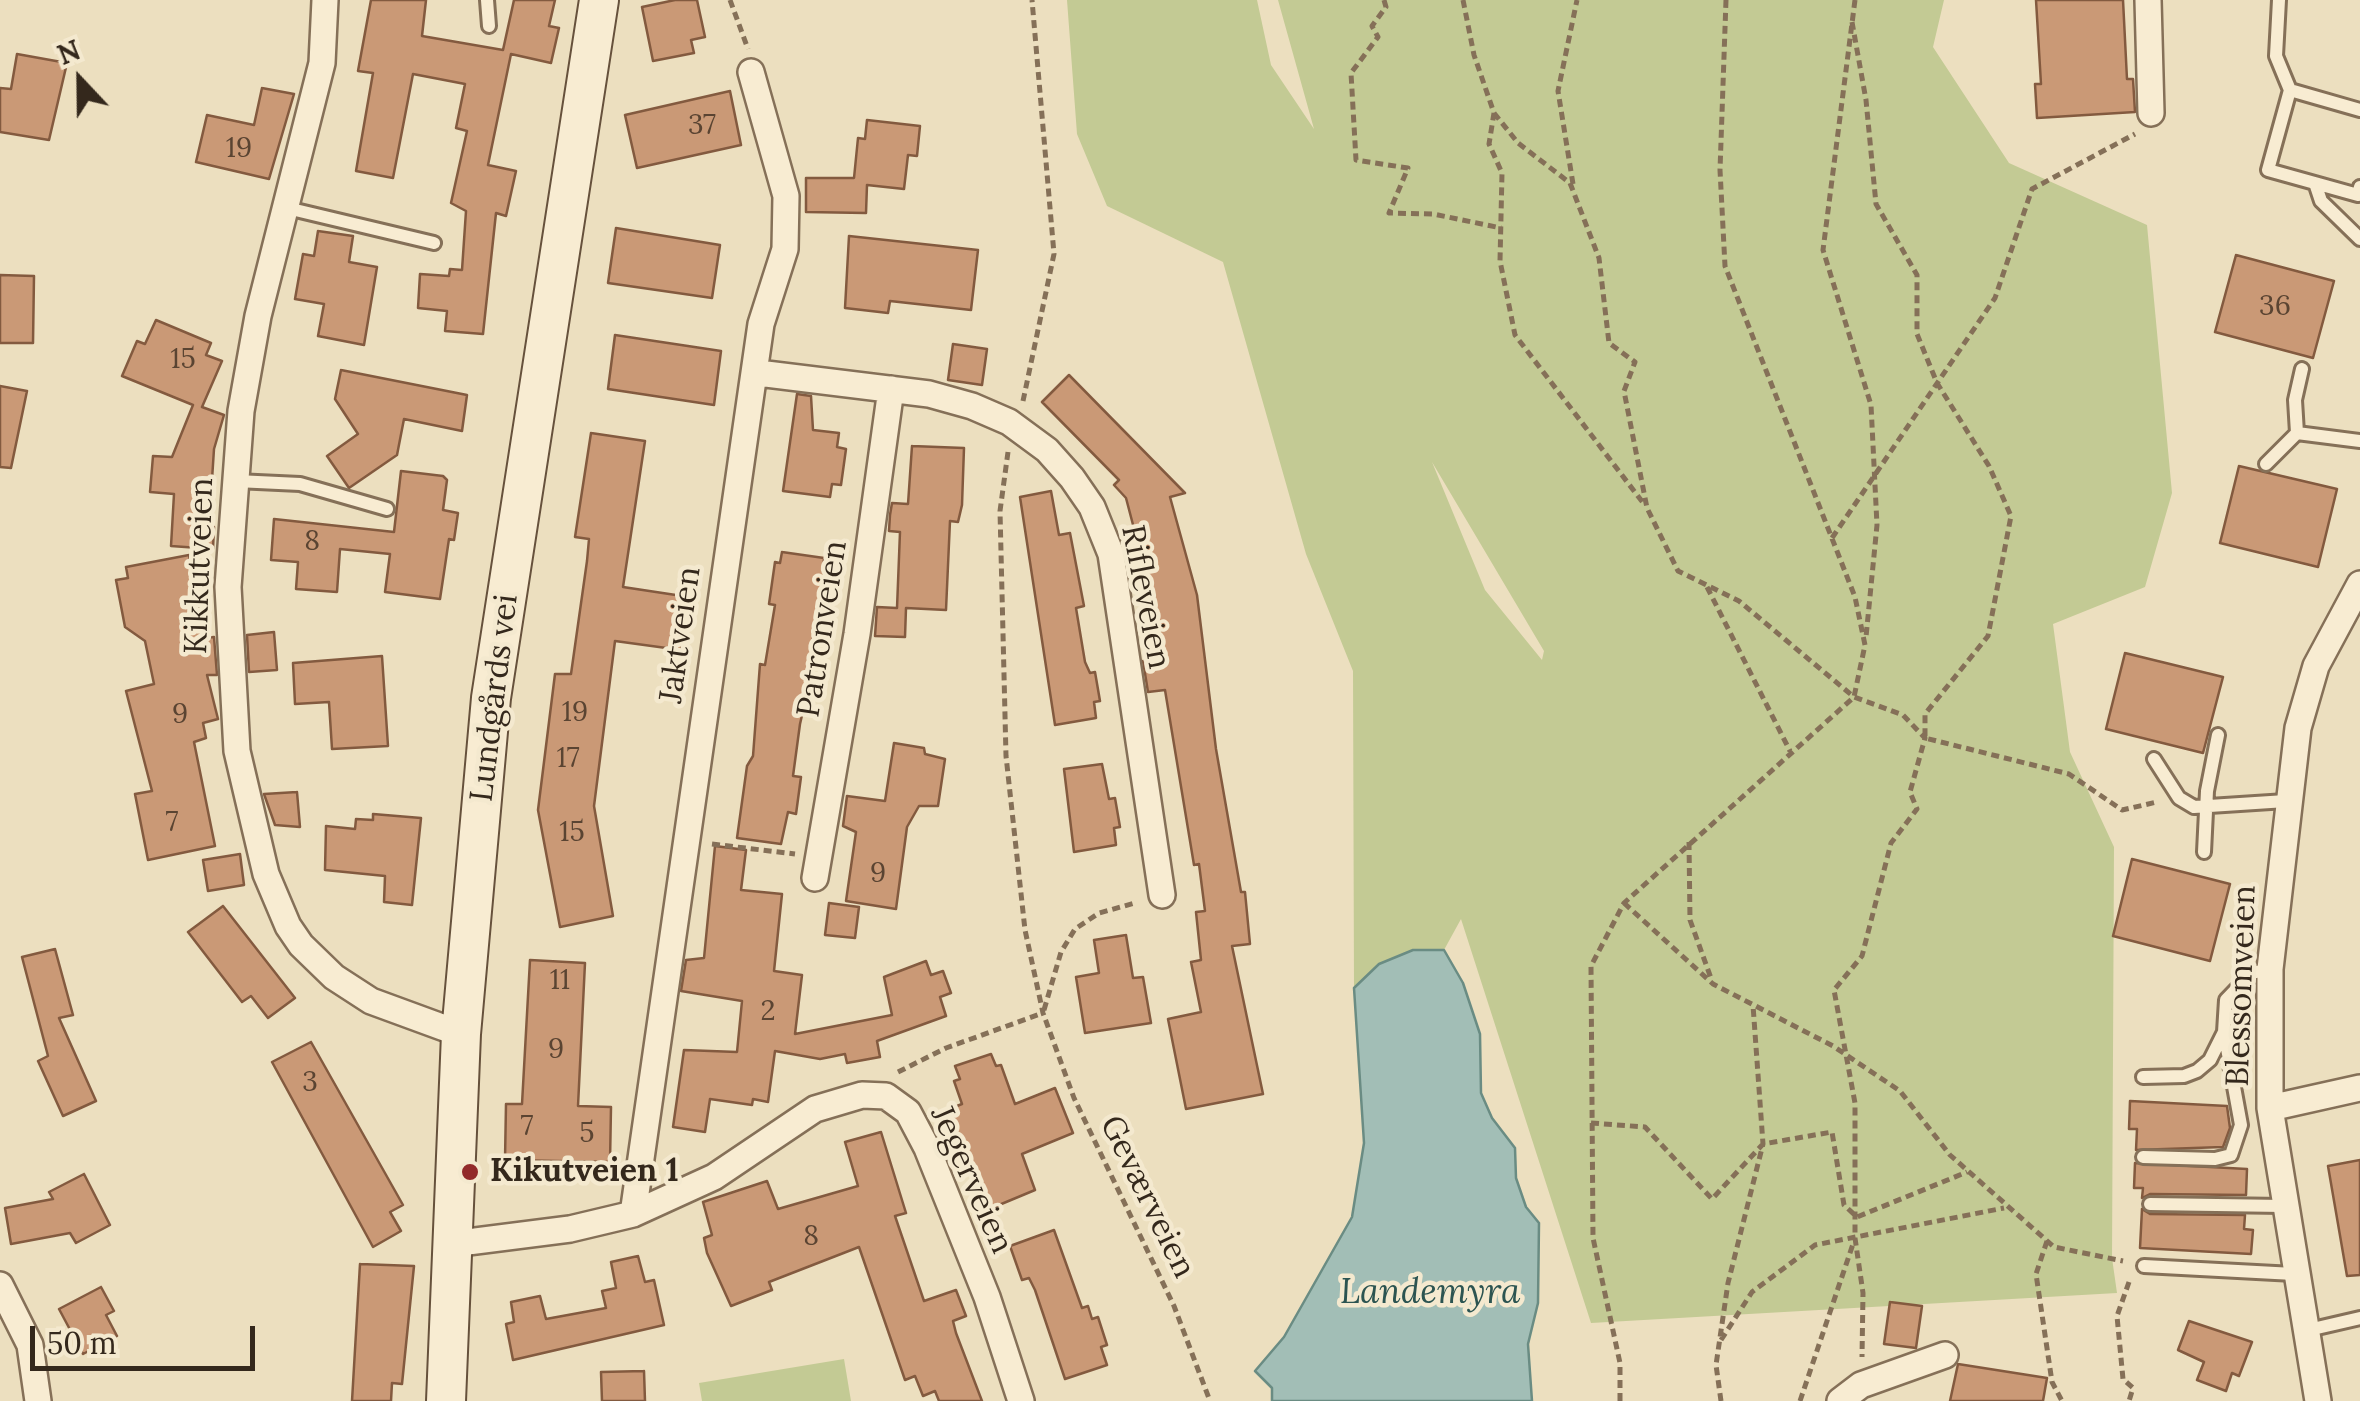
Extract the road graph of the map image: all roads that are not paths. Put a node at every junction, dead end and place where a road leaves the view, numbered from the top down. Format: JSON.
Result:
{"nodes":[{"id":1,"x":325,"y":0,"type":"edge"},
{"id":2,"x":487,"y":0,"type":"edge"},
{"id":3,"x":598,"y":0,"type":"edge"},
{"id":4,"x":2148,"y":0,"type":"edge"},
{"id":5,"x":2279,"y":0,"type":"edge"},
{"id":6,"x":490,"y":26,"type":"dead end"},
{"id":7,"x":751,"y":72,"type":"road end"},
{"id":8,"x":2290,"y":90,"type":"junction"},
{"id":9,"x":2360,"y":110,"type":"edge"},
{"id":10,"x":2151,"y":113,"type":"road end"},
{"id":11,"x":2315,"y":183,"type":"junction"},
{"id":12,"x":2360,"y":187,"type":"edge"},
{"id":13,"x":286,"y":208,"type":"junction"},
{"id":14,"x":2360,"y":239,"type":"edge"},
{"id":15,"x":434,"y":243,"type":"dead end"},
{"id":16,"x":2302,"y":370,"type":"dead end"},
{"id":17,"x":758,"y":372,"type":"junction"},
{"id":18,"x":891,"y":389,"type":"junction"},
{"id":19,"x":2297,"y":434,"type":"junction"},
{"id":20,"x":2360,"y":441,"type":"edge"},
{"id":21,"x":2266,"y":464,"type":"dead end"},
{"id":22,"x":233,"y":480,"type":"junction"},
{"id":23,"x":386,"y":510,"type":"dead end"},
{"id":24,"x":2360,"y":584,"type":"edge"},
{"id":25,"x":2218,"y":734,"type":"dead end"},
{"id":26,"x":2154,"y":759,"type":"dead end"},
{"id":27,"x":2286,"y":801,"type":"junction"},
{"id":28,"x":2204,"y":809,"type":"junction"},
{"id":29,"x":2204,"y":852,"type":"dead end"},
{"id":30,"x":817,"y":867,"type":"road end"},
{"id":31,"x":1162,"y":895,"type":"road end"},
{"id":32,"x":2270,"y":969,"type":"junction"},
{"id":33,"x":2224,"y":1032,"type":"junction"},
{"id":34,"x":461,"y":1034,"type":"junction"},
{"id":35,"x":2143,"y":1077,"type":"dead end"},
{"id":36,"x":2360,"y":1088,"type":"edge"},
{"id":37,"x":2270,"y":1108,"type":"junction"},
{"id":38,"x":2143,"y":1157,"type":"dead end"},
{"id":39,"x":2150,"y":1204,"type":"dead end"},
{"id":40,"x":2283,"y":1206,"type":"junction"},
{"id":41,"x":633,"y":1214,"type":"junction"},
{"id":42,"x":452,"y":1244,"type":"junction"},
{"id":43,"x":2144,"y":1266,"type":"road end"},
{"id":44,"x":2294,"y":1274,"type":"junction"},
{"id":45,"x":0,"y":1286,"type":"edge"},
{"id":46,"x":2360,"y":1318,"type":"edge"},
{"id":47,"x":2304,"y":1331,"type":"junction"},
{"id":48,"x":1945,"y":1355,"type":"dead end"},
{"id":49,"x":38,"y":1401,"type":"edge"},
{"id":50,"x":446,"y":1401,"type":"edge"},
{"id":51,"x":1021,"y":1401,"type":"edge"},
{"id":52,"x":1840,"y":1401,"type":"edge"},
{"id":53,"x":2318,"y":1401,"type":"edge"}],
"edges":[{"from":1,"to":13,"type":"street","name":"Kikkutveien"},
{"from":2,"to":6,"type":"lane"},
{"from":3,"to":34,"type":"street","name":"Lundgårds vei"},
{"from":4,"to":10,"type":"street"},
{"from":5,"to":8,"type":"lane"},
{"from":7,"to":17,"type":"street","name":"Jaktveien"},
{"from":8,"to":9,"type":"lane"},
{"from":8,"to":11,"type":"lane"},
{"from":11,"to":12,"type":"lane"},
{"from":11,"to":14,"type":"lane"},
{"from":13,"to":15,"type":"lane"},
{"from":13,"to":22,"type":"street","name":"Kikkutveien"},
{"from":16,"to":19,"type":"lane"},
{"from":17,"to":18,"type":"street","name":"Rifleveien"},
{"from":17,"to":41,"type":"street","name":"Jaktveien"},
{"from":18,"to":30,"type":"street","name":"Patronveien"},
{"from":18,"to":31,"type":"street","name":"Rifleveien"},
{"from":19,"to":20,"type":"lane"},
{"from":19,"to":21,"type":"lane"},
{"from":22,"to":23,"type":"lane"},
{"from":22,"to":34,"type":"street","name":"Kikkutveien"},
{"from":24,"to":27,"type":"street","name":"Blessomveien"},
{"from":25,"to":28,"type":"lane"},
{"from":26,"to":28,"type":"lane"},
{"from":27,"to":28,"type":"lane"},
{"from":27,"to":32,"type":"street","name":"Blessomveien"},
{"from":28,"to":29,"type":"lane"},
{"from":32,"to":33,"type":"lane"},
{"from":32,"to":37,"type":"street","name":"Blessomveien"},
{"from":33,"to":35,"type":"lane"},
{"from":33,"to":38,"type":"lane"},
{"from":34,"to":42,"type":"street","name":"Lundgårds vei"},
{"from":36,"to":37,"type":"street"},
{"from":37,"to":40,"type":"street","name":"Blessomveien"},
{"from":39,"to":40,"type":"lane"},
{"from":40,"to":44,"type":"street","name":"Blessomveien"},
{"from":41,"to":42,"type":"street","name":"Jegerveien"},
{"from":41,"to":51,"type":"street","name":"Jegerveien"},
{"from":42,"to":50,"type":"street","name":"Lundgårds vei"},
{"from":43,"to":44,"type":"lane"},
{"from":44,"to":47,"type":"street","name":"Blessomveien"},
{"from":45,"to":49,"type":"street"},
{"from":46,"to":47,"type":"lane"},
{"from":47,"to":53,"type":"street","name":"Blessomveien"},
{"from":48,"to":52,"type":"street"}]}
